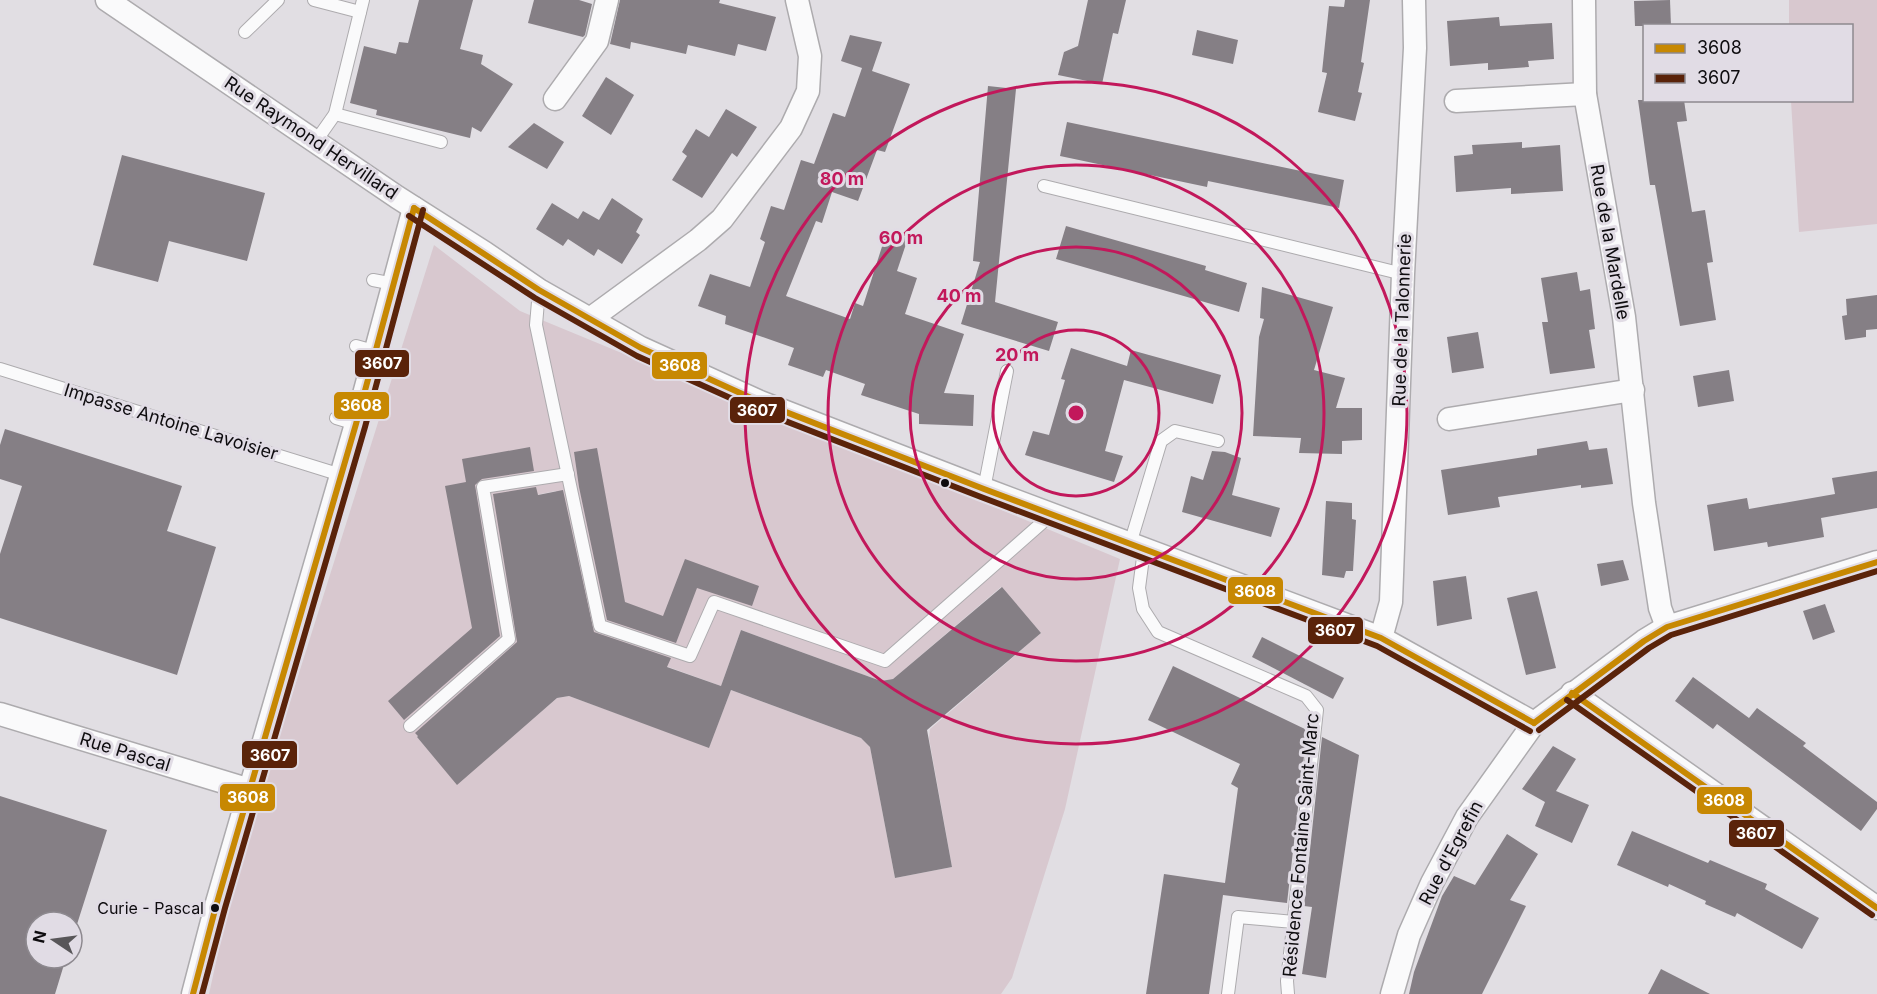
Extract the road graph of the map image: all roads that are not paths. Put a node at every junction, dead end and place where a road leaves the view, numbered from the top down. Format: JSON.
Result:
{"nodes":[{"id":1,"x":107,"y":0,"type":"edge"},
{"id":2,"x":278,"y":0,"type":"edge"},
{"id":3,"x":314,"y":0,"type":"edge"},
{"id":4,"x":607,"y":0,"type":"edge"},
{"id":5,"x":797,"y":0,"type":"edge"},
{"id":6,"x":1414,"y":0,"type":"edge"},
{"id":7,"x":1584,"y":0,"type":"edge"},
{"id":8,"x":362,"y":6,"type":"edge"},
{"id":9,"x":245,"y":32,"type":"dead end"},
{"id":10,"x":1585,"y":94,"type":"junction"},
{"id":11,"x":555,"y":99,"type":"dead end"},
{"id":12,"x":1456,"y":101,"type":"dead end"},
{"id":13,"x":335,"y":114,"type":"junction"},
{"id":14,"x":316,"y":141,"type":"junction"},
{"id":15,"x":441,"y":142,"type":"dead end"},
{"id":16,"x":1044,"y":186,"type":"dead end"},
{"id":17,"x":414,"y":208,"type":"junction"},
{"id":18,"x":1404,"y":274,"type":"junction"},
{"id":19,"x":540,"y":290,"type":"junction"},
{"id":20,"x":590,"y":320,"type":"junction"},
{"id":21,"x":0,"y":369,"type":"edge"},
{"id":22,"x":1007,"y":371,"type":"dead end"},
{"id":23,"x":1633,"y":390,"type":"junction"},
{"id":24,"x":1449,"y":419,"type":"dead end"},
{"id":25,"x":1218,"y":441,"type":"dead end"},
{"id":26,"x":568,"y":474,"type":"junction"},
{"id":27,"x":341,"y":475,"type":"junction"},
{"id":28,"x":984,"y":489,"type":"junction"},
{"id":29,"x":1052,"y":514,"type":"junction"},
{"id":30,"x":1137,"y":547,"type":"junction"},
{"id":31,"x":1877,"y":562,"type":"edge"},
{"id":32,"x":1667,"y":627,"type":"junction"},
{"id":33,"x":1381,"y":638,"type":"junction"},
{"id":34,"x":1572,"y":693,"type":"junction"},
{"id":35,"x":0,"y":714,"type":"edge"},
{"id":36,"x":1534,"y":723,"type":"junction"},
{"id":37,"x":410,"y":726,"type":"dead end"},
{"id":38,"x":250,"y":790,"type":"junction"},
{"id":39,"x":1877,"y":908,"type":"edge"},
{"id":40,"x":1294,"y":922,"type":"junction"},
{"id":41,"x":193,"y":994,"type":"edge"},
{"id":42,"x":1228,"y":994,"type":"edge"},
{"id":43,"x":1288,"y":994,"type":"edge"},
{"id":44,"x":1392,"y":994,"type":"edge"}],
"edges":[{"from":1,"to":14,"type":"street","name":"Rue Raymond Hervillard"},
{"from":2,"to":9,"type":"lane"},
{"from":3,"to":8,"type":"lane"},
{"from":4,"to":11,"type":"street"},
{"from":5,"to":20,"type":"street"},
{"from":6,"to":18,"type":"street","name":"Rue de la Talonnerie"},
{"from":7,"to":10,"type":"street","name":"Rue de la Mardelle"},
{"from":8,"to":13,"type":"lane"},
{"from":10,"to":12,"type":"street"},
{"from":10,"to":23,"type":"street","name":"Rue de la Mardelle"},
{"from":13,"to":14,"type":"lane"},
{"from":13,"to":15,"type":"lane"},
{"from":14,"to":17,"type":"street","name":"Rue Raymond Hervillard"},
{"from":16,"to":18,"type":"lane"},
{"from":17,"to":19,"type":"street","name":"Rue Raymond Hervillard"},
{"from":17,"to":27,"type":"street"},
{"from":18,"to":33,"type":"street","name":"Rue de la Talonnerie"},
{"from":19,"to":20,"type":"street","name":"Rue Raymond Hervillard"},
{"from":19,"to":26,"type":"lane"},
{"from":20,"to":28,"type":"street","name":"Rue Raymond Hervillard"},
{"from":21,"to":27,"type":"lane","name":"Impasse Antoine Lavoisier"},
{"from":22,"to":28,"type":"lane"},
{"from":23,"to":24,"type":"street"},
{"from":23,"to":32,"type":"street","name":"Rue de la Mardelle"},
{"from":25,"to":30,"type":"lane","name":"Résidence Fontaine Saint-Marc"},
{"from":26,"to":29,"type":"lane"},
{"from":26,"to":37,"type":"lane"},
{"from":27,"to":38,"type":"street"},
{"from":28,"to":29,"type":"street","name":"Rue Raymond Hervillard"},
{"from":29,"to":30,"type":"street","name":"Rue Raymond Hervillard"},
{"from":30,"to":33,"type":"street","name":"Rue Raymond Hervillard"},
{"from":30,"to":40,"type":"lane","name":"Résidence Fontaine Saint-Marc"},
{"from":31,"to":32,"type":"street","name":"Rue d'Egrefin"},
{"from":32,"to":34,"type":"street","name":"Rue d'Egrefin"},
{"from":33,"to":36,"type":"street","name":"Rue Raymond Hervillard"},
{"from":34,"to":36,"type":"street","name":"Rue d'Egrefin"},
{"from":34,"to":39,"type":"street"},
{"from":35,"to":38,"type":"street","name":"Rue Pascal"},
{"from":36,"to":44,"type":"street","name":"Rue d'Egrefin"},
{"from":38,"to":41,"type":"street"},
{"from":40,"to":42,"type":"lane"},
{"from":40,"to":43,"type":"lane","name":"Résidence Fontaine Saint-Marc"}]}
